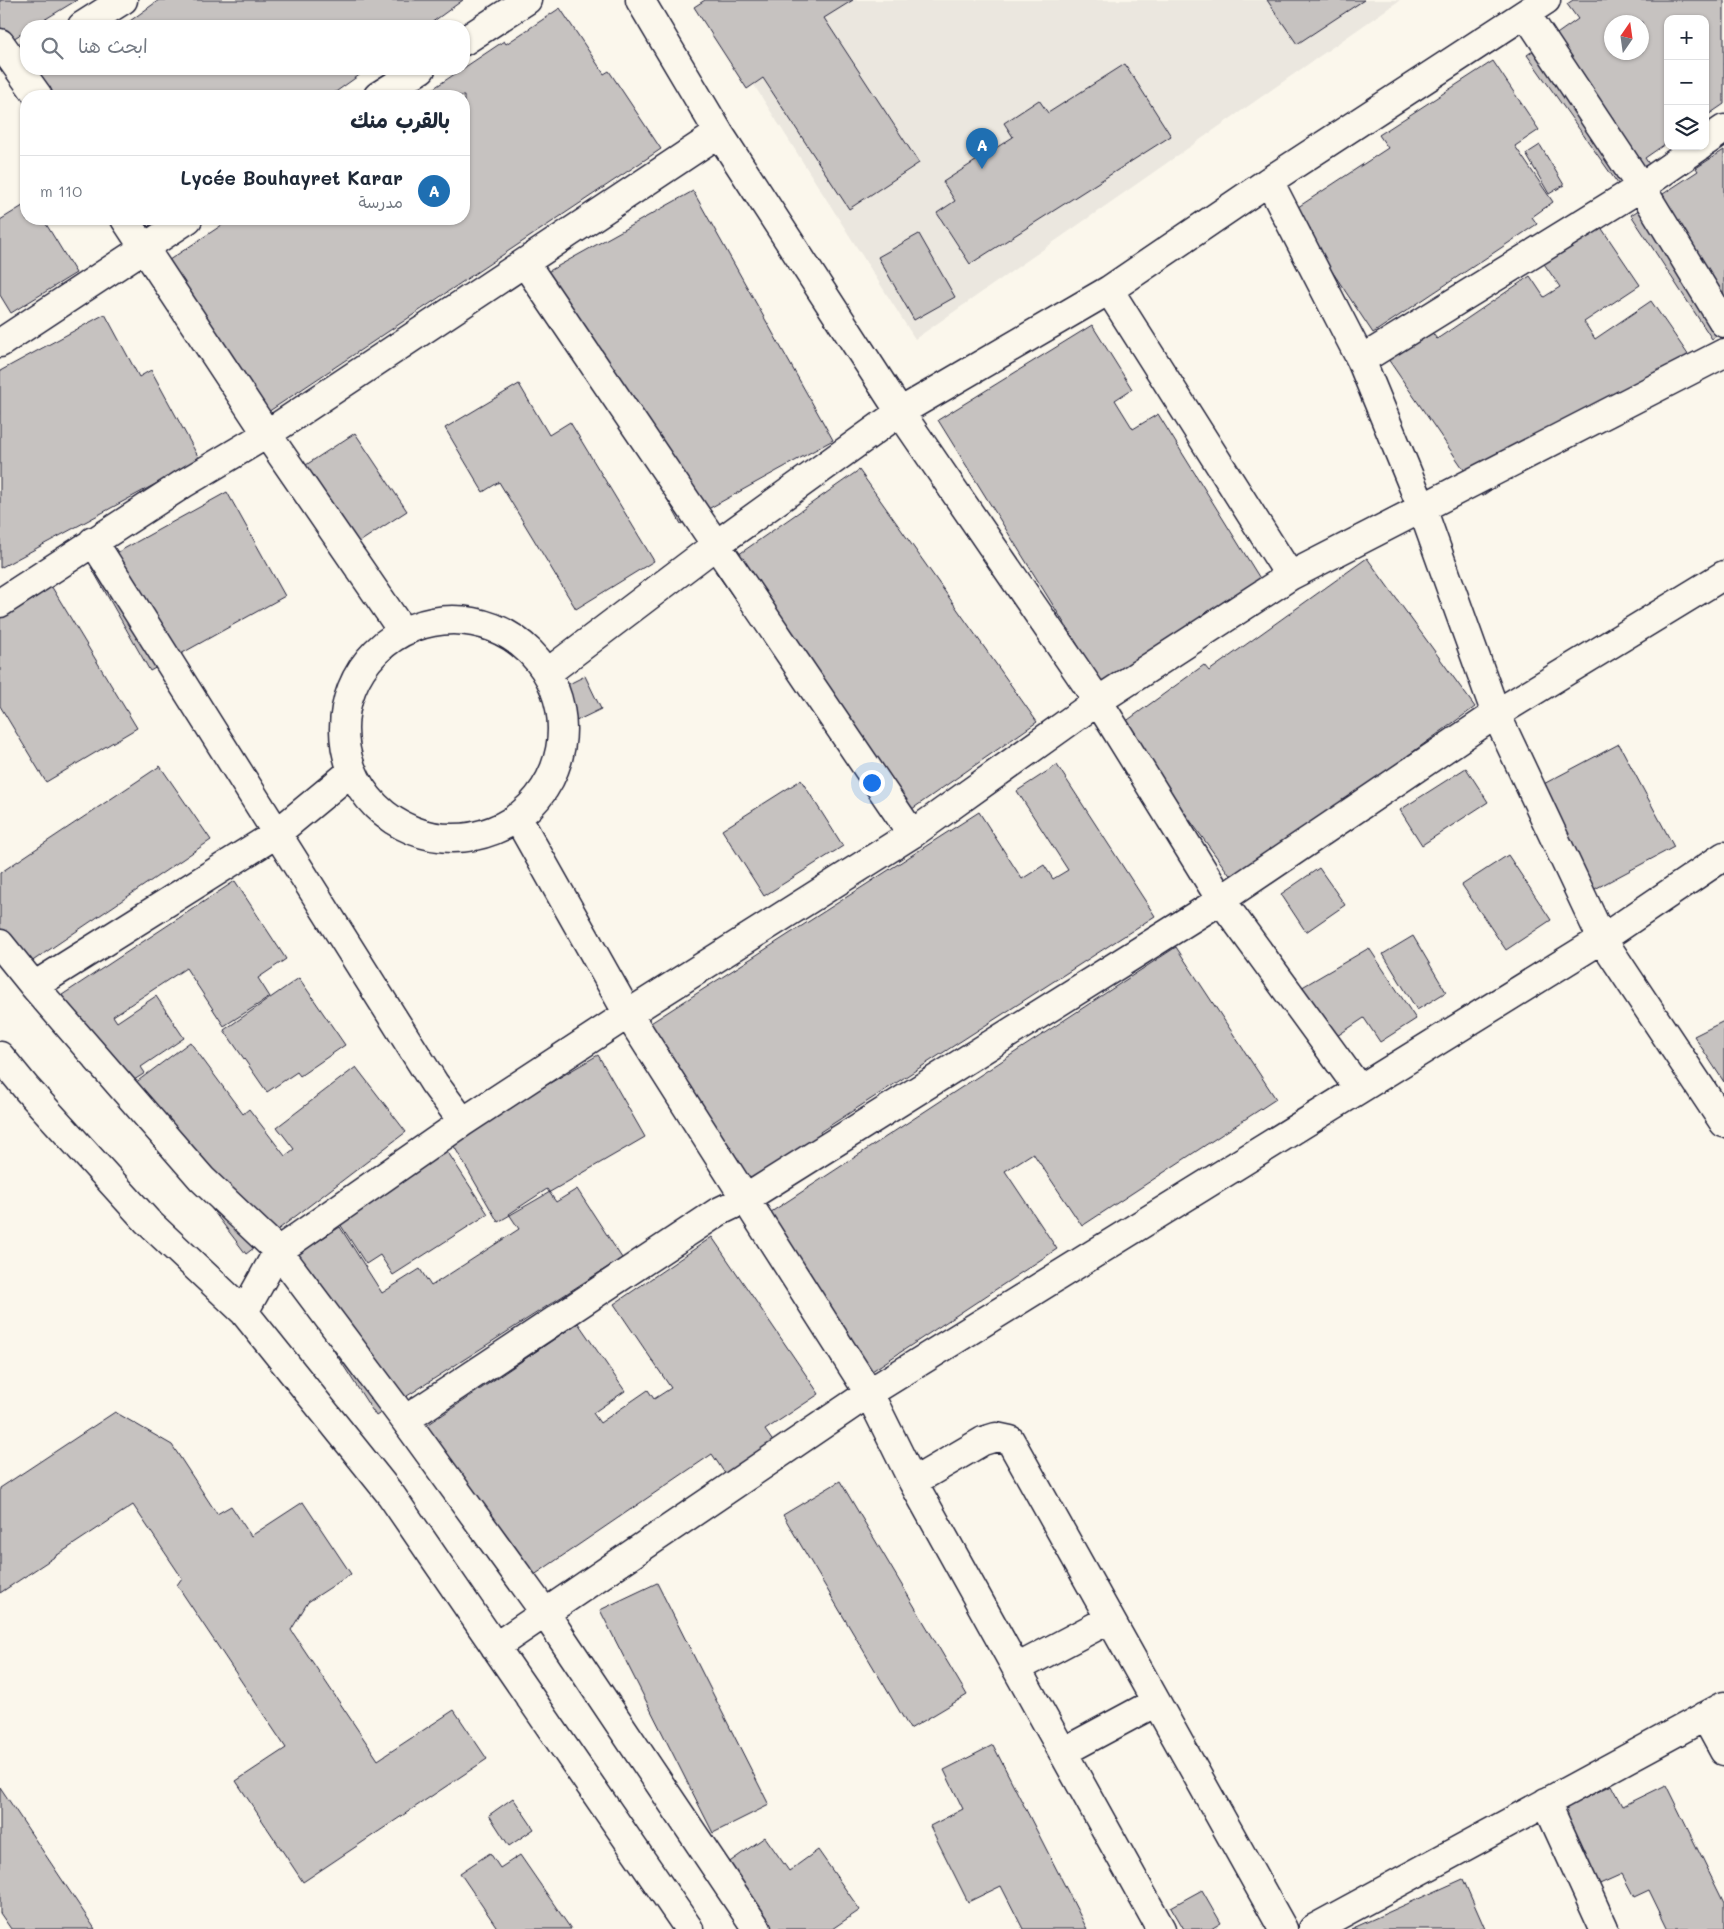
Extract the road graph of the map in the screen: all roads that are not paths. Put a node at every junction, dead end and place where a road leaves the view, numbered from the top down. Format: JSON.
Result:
{"nodes":[{"id":1,"x":123,"y":0,"type":"edge"},
{"id":2,"x":527,"y":0,"type":"edge"},
{"id":3,"x":640,"y":0,"type":"edge"},
{"id":4,"x":1536,"y":7,"type":"edge"},
{"id":5,"x":91,"y":20,"type":"edge"},
{"id":6,"x":470,"y":37,"type":"edge"},
{"id":7,"x":0,"y":43,"type":"edge"},
{"id":8,"x":14,"y":69,"type":"edge"},
{"id":9,"x":411,"y":75,"type":"edge"},
{"id":10,"x":33,"y":90,"type":"edge"},
{"id":11,"x":388,"y":90,"type":"edge"},
{"id":12,"x":1724,"y":129,"type":"edge"},
{"id":13,"x":719,"y":133,"type":"junction"},
{"id":14,"x":1709,"y":139,"type":"edge"},
{"id":15,"x":1694,"y":150,"type":"edge"},
{"id":16,"x":1269,"y":181,"type":"junction"},
{"id":17,"x":1642,"y":188,"type":"junction"},
{"id":18,"x":129,"y":225,"type":"edge"},
{"id":19,"x":179,"y":225,"type":"edge"},
{"id":20,"x":144,"y":247,"type":"junction"},
{"id":21,"x":525,"y":263,"type":"junction"},
{"id":22,"x":1109,"y":290,"type":"junction"},
{"id":23,"x":1724,"y":323,"type":"edge"},
{"id":24,"x":0,"y":343,"type":"edge"},
{"id":25,"x":1724,"y":353,"type":"edge"},
{"id":26,"x":1361,"y":360,"type":"junction"},
{"id":27,"x":900,"y":412,"type":"junction"},
{"id":28,"x":267,"y":434,"type":"junction"},
{"id":29,"x":1422,"y":508,"type":"junction"},
{"id":30,"x":93,"y":541,"type":"junction"},
{"id":31,"x":717,"y":544,"type":"junction"},
{"id":32,"x":1724,"y":575,"type":"edge"},
{"id":33,"x":1290,"y":576,"type":"junction"},
{"id":34,"x":0,"y":603,"type":"edge"},
{"id":35,"x":384,"y":604,"type":"junction"},
{"id":36,"x":403,"y":632,"type":"junction"},
{"id":37,"x":377,"y":650,"type":"junction"},
{"id":38,"x":547,"y":673,"type":"junction"},
{"id":39,"x":1098,"y":700,"type":"junction"},
{"id":40,"x":1496,"y":714,"type":"junction"},
{"id":41,"x":352,"y":771,"type":"junction"},
{"id":42,"x":517,"y":818,"type":"junction"},
{"id":43,"x":276,"y":834,"type":"junction"},
{"id":44,"x":912,"y":834,"type":"junction"},
{"id":45,"x":1724,"y":856,"type":"edge"},
{"id":46,"x":1221,"y":900,"type":"junction"},
{"id":47,"x":1602,"y":939,"type":"junction"},
{"id":48,"x":0,"y":944,"type":"edge"},
{"id":49,"x":34,"y":986,"type":"junction"},
{"id":50,"x":628,"y":1014,"type":"junction"},
{"id":51,"x":0,"y":1056,"type":"edge"},
{"id":52,"x":1359,"y":1089,"type":"junction"},
{"id":53,"x":463,"y":1122,"type":"junction"},
{"id":54,"x":1724,"y":1123,"type":"edge"},
{"id":55,"x":745,"y":1200,"type":"junction"},
{"id":56,"x":278,"y":1251,"type":"junction"},
{"id":57,"x":244,"y":1312,"type":"junction"},
{"id":58,"x":869,"y":1393,"type":"junction"},
{"id":59,"x":405,"y":1420,"type":"junction"},
{"id":60,"x":913,"y":1482,"type":"junction"},
{"id":61,"x":545,"y":1613,"type":"junction"},
{"id":62,"x":1110,"y":1619,"type":"junction"},
{"id":63,"x":495,"y":1647,"type":"junction"},
{"id":64,"x":1017,"y":1668,"type":"junction"},
{"id":65,"x":1156,"y":1702,"type":"junction"},
{"id":66,"x":1715,"y":1711,"type":"edge"},
{"id":67,"x":1724,"y":1751,"type":"edge"},
{"id":68,"x":1063,"y":1752,"type":"junction"},
{"id":69,"x":1546,"y":1802,"type":"junction"},
{"id":70,"x":689,"y":1929,"type":"edge"},
{"id":71,"x":757,"y":1929,"type":"edge"},
{"id":72,"x":1161,"y":1929,"type":"edge"},
{"id":73,"x":1283,"y":1929,"type":"edge"},
{"id":74,"x":1313,"y":1929,"type":"edge"},
{"id":75,"x":1604,"y":1929,"type":"edge"}],
"edges":[{"from":1,"to":5,"type":"street"},
{"from":2,"to":6,"type":"street"},
{"from":3,"to":13,"type":"street"},
{"from":4,"to":16,"type":"street"},
{"from":4,"to":17,"type":"street"},
{"from":7,"to":8,"type":"street"},
{"from":8,"to":10,"type":"street"},
{"from":9,"to":11,"type":"street"},
{"from":12,"to":14,"type":"street"},
{"from":13,"to":21,"type":"street"},
{"from":13,"to":27,"type":"street"},
{"from":15,"to":17,"type":"street"},
{"from":16,"to":22,"type":"street"},
{"from":16,"to":26,"type":"street"},
{"from":17,"to":23,"type":"street"},
{"from":17,"to":26,"type":"street"},
{"from":18,"to":20,"type":"street"},
{"from":19,"to":20,"type":"street"},
{"from":20,"to":24,"type":"street"},
{"from":20,"to":28,"type":"street"},
{"from":21,"to":28,"type":"street"},
{"from":21,"to":31,"type":"street"},
{"from":22,"to":27,"type":"street"},
{"from":22,"to":33,"type":"street"},
{"from":25,"to":29,"type":"street"},
{"from":26,"to":29,"type":"street"},
{"from":27,"to":31,"type":"street"},
{"from":27,"to":39,"type":"street"},
{"from":28,"to":30,"type":"street"},
{"from":28,"to":35,"type":"street"},
{"from":29,"to":33,"type":"street"},
{"from":29,"to":40,"type":"street"},
{"from":30,"to":34,"type":"street"},
{"from":30,"to":43,"type":"street"},
{"from":31,"to":38,"type":"street"},
{"from":31,"to":44,"type":"street"},
{"from":32,"to":40,"type":"street"},
{"from":33,"to":39,"type":"street"},
{"from":35,"to":36,"type":"street"},
{"from":35,"to":37,"type":"street"},
{"from":36,"to":37,"type":"street"},
{"from":36,"to":38,"type":"street"},
{"from":37,"to":41,"type":"street"},
{"from":38,"to":42,"type":"street"},
{"from":39,"to":44,"type":"street"},
{"from":39,"to":46,"type":"street"},
{"from":40,"to":46,"type":"street"},
{"from":40,"to":47,"type":"street"},
{"from":41,"to":42,"type":"street"},
{"from":41,"to":43,"type":"street"},
{"from":42,"to":50,"type":"street"},
{"from":43,"to":49,"type":"street"},
{"from":43,"to":53,"type":"street"},
{"from":44,"to":50,"type":"street"},
{"from":45,"to":47,"type":"street"},
{"from":46,"to":52,"type":"street"},
{"from":46,"to":55,"type":"street"},
{"from":47,"to":52,"type":"street"},
{"from":47,"to":54,"type":"street"},
{"from":48,"to":49,"type":"street"},
{"from":49,"to":56,"type":"street"},
{"from":50,"to":53,"type":"street"},
{"from":50,"to":55,"type":"street"},
{"from":51,"to":57,"type":"street"},
{"from":52,"to":58,"type":"street"},
{"from":53,"to":56,"type":"street"},
{"from":55,"to":58,"type":"street"},
{"from":55,"to":59,"type":"street"},
{"from":56,"to":57,"type":"street"},
{"from":56,"to":59,"type":"street"},
{"from":57,"to":63,"type":"street"},
{"from":58,"to":60,"type":"street"},
{"from":58,"to":61,"type":"street"},
{"from":59,"to":61,"type":"street"},
{"from":60,"to":62,"type":"street"},
{"from":60,"to":64,"type":"street"},
{"from":61,"to":63,"type":"street"},
{"from":61,"to":71,"type":"street"},
{"from":62,"to":64,"type":"street"},
{"from":62,"to":65,"type":"street"},
{"from":63,"to":70,"type":"street"},
{"from":64,"to":68,"type":"street"},
{"from":65,"to":68,"type":"street"},
{"from":65,"to":73,"type":"street"},
{"from":66,"to":67,"type":"street"},
{"from":66,"to":69,"type":"street"},
{"from":68,"to":72,"type":"street"},
{"from":69,"to":74,"type":"street"},
{"from":69,"to":75,"type":"street"}]}
